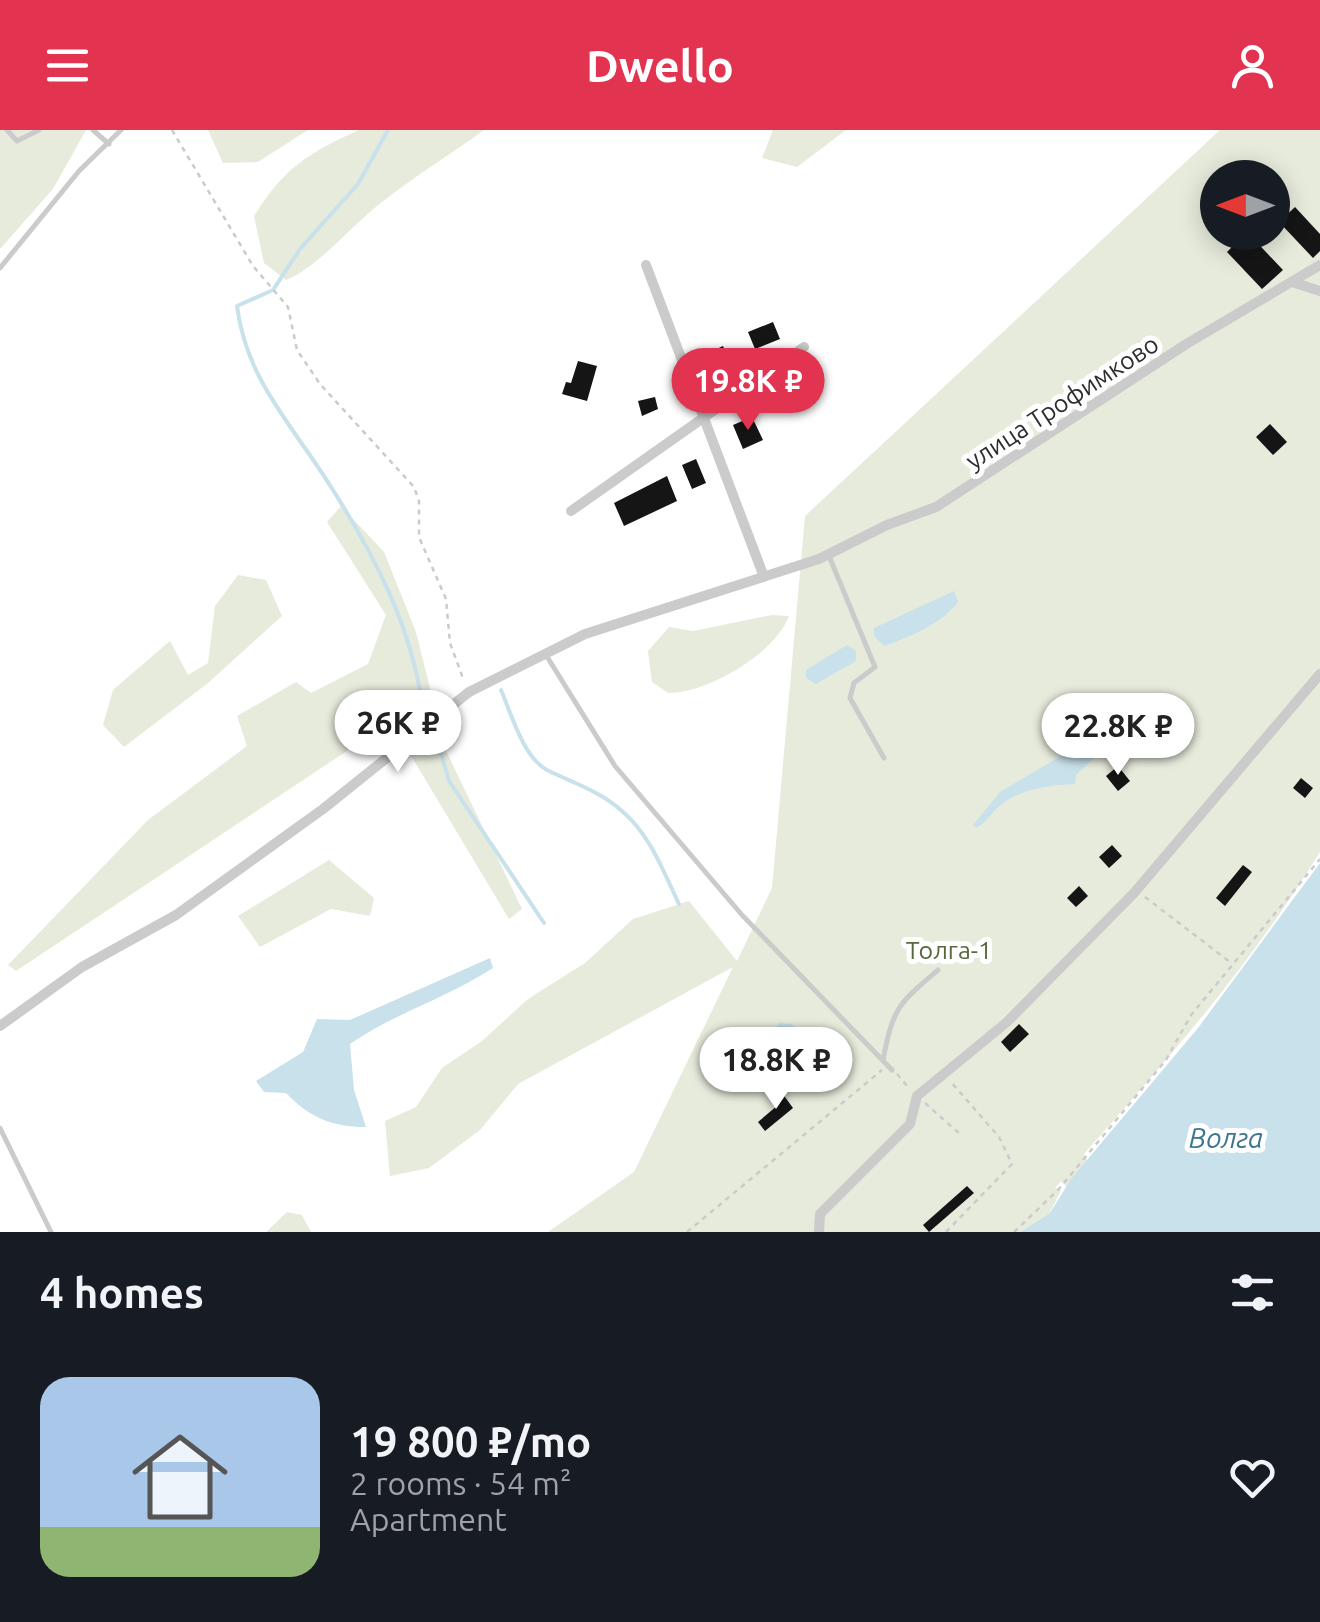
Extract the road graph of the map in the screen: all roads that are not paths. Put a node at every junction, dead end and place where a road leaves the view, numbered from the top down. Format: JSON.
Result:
{"nodes":[{"id":1,"x":7,"y":130,"type":"edge"},
{"id":2,"x":39,"y":130,"type":"edge"},
{"id":3,"x":93,"y":130,"type":"edge"},
{"id":4,"x":120,"y":130,"type":"edge"},
{"id":5,"x":109,"y":144,"type":"junction"},
{"id":6,"x":646,"y":265,"type":"dead end"},
{"id":7,"x":1320,"y":265,"type":"edge"},
{"id":8,"x":0,"y":268,"type":"edge"},
{"id":9,"x":1294,"y":283,"type":"junction"},
{"id":10,"x":1320,"y":292,"type":"edge"},
{"id":11,"x":804,"y":346,"type":"dead end"},
{"id":12,"x":704,"y":416,"type":"junction"},
{"id":13,"x":570,"y":511,"type":"dead end"},
{"id":14,"x":824,"y":557,"type":"junction"},
{"id":15,"x":764,"y":576,"type":"junction"},
{"id":16,"x":546,"y":655,"type":"junction"},
{"id":17,"x":1320,"y":674,"type":"edge"},
{"id":18,"x":884,"y":758,"type":"dead end"},
{"id":19,"x":938,"y":970,"type":"dead end"},
{"id":20,"x":0,"y":1026,"type":"edge"},
{"id":21,"x":0,"y":1128,"type":"edge"},
{"id":22,"x":51,"y":1232,"type":"edge"},
{"id":23,"x":819,"y":1232,"type":"edge"}],
"edges":[{"from":1,"to":2,"type":"lane"},
{"from":3,"to":5,"type":"lane"},
{"from":4,"to":5,"type":"lane"},
{"from":5,"to":8,"type":"lane"},
{"from":6,"to":12,"type":"street"},
{"from":7,"to":9,"type":"street","name":"улица Трофимково"},
{"from":9,"to":10,"type":"street"},
{"from":9,"to":14,"type":"street","name":"улица Трофимково"},
{"from":11,"to":12,"type":"street"},
{"from":12,"to":13,"type":"street"},
{"from":12,"to":15,"type":"street"},
{"from":14,"to":15,"type":"street","name":"улица Трофимково"},
{"from":14,"to":18,"type":"lane"},
{"from":15,"to":16,"type":"street","name":"улица Трофимково"},
{"from":16,"to":19,"type":"lane"},
{"from":16,"to":20,"type":"street","name":"улица Трофимково"},
{"from":17,"to":23,"type":"street"},
{"from":21,"to":22,"type":"lane"}]}
